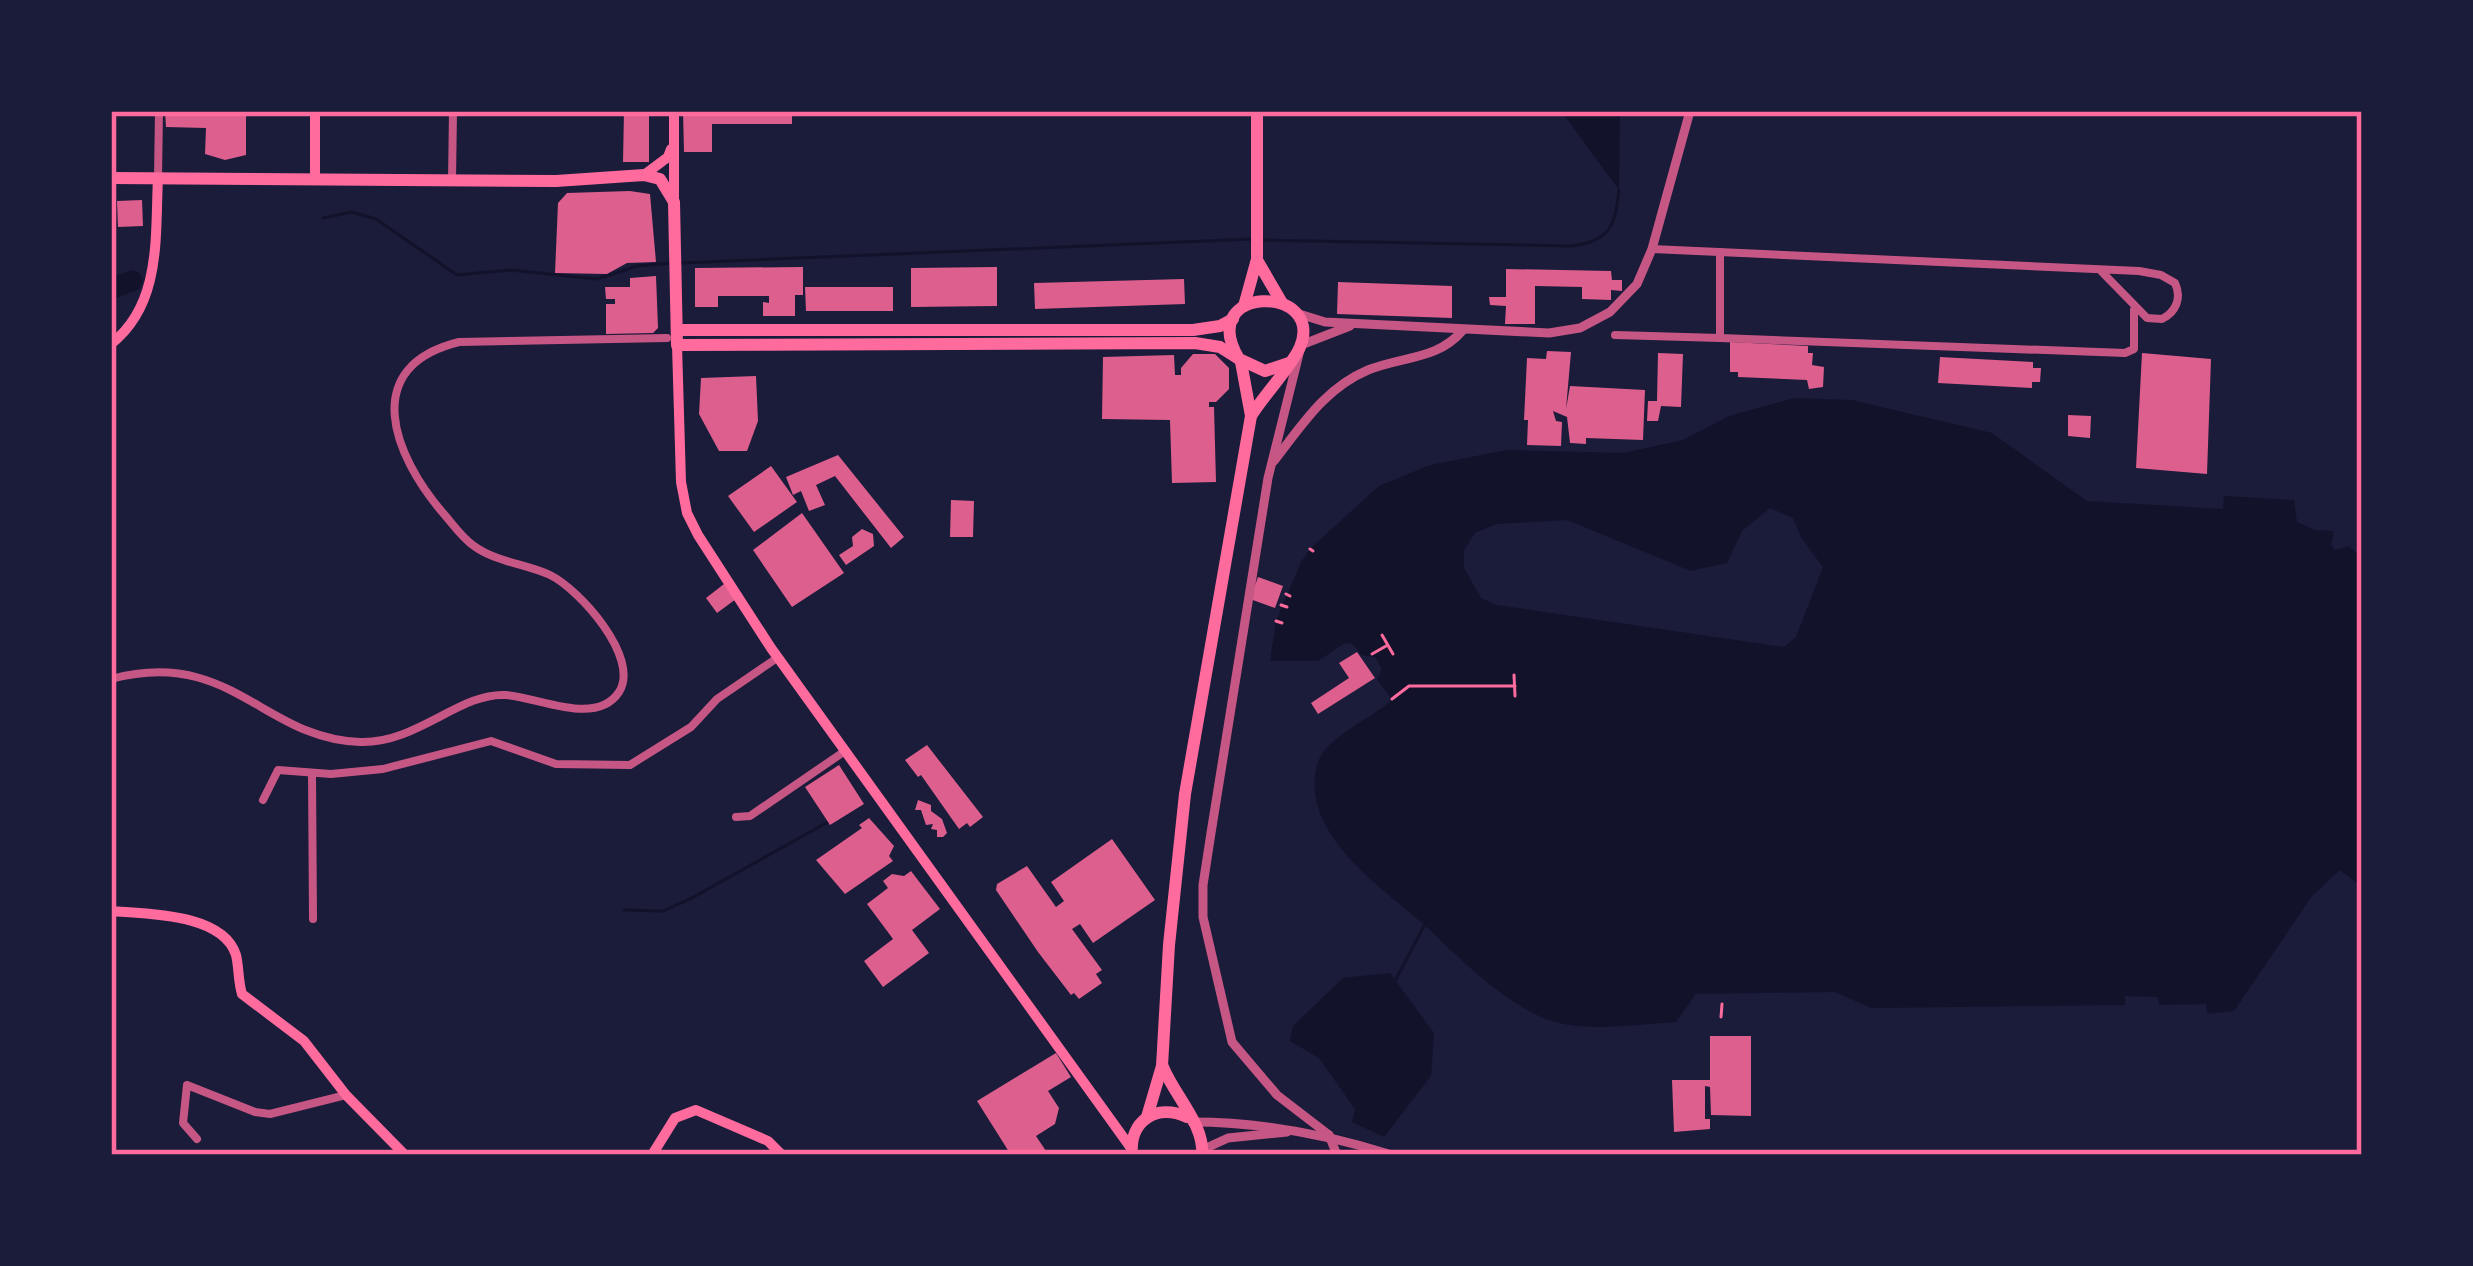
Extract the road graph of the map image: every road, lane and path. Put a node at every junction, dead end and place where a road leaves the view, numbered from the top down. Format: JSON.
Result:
{"nodes":[{"id":1,"x":158,"y":111,"type":"edge"},
{"id":2,"x":315,"y":111,"type":"edge"},
{"id":3,"x":453,"y":111,"type":"edge"},
{"id":4,"x":674,"y":111,"type":"edge"},
{"id":5,"x":1258,"y":111,"type":"edge"},
{"id":6,"x":1690,"y":111,"type":"edge"},
{"id":7,"x":674,"y":140,"type":"junction"},
{"id":8,"x":644,"y":175,"type":"junction"},
{"id":9,"x":111,"y":178,"type":"edge"},
{"id":10,"x":158,"y":178,"type":"junction"},
{"id":11,"x":315,"y":179,"type":"junction"},
{"id":12,"x":452,"y":180,"type":"junction"},
{"id":13,"x":674,"y":202,"type":"junction"},
{"id":14,"x":1652,"y":249,"type":"junction"},
{"id":15,"x":1720,"y":252,"type":"junction"},
{"id":16,"x":1257,"y":255,"type":"junction"},
{"id":17,"x":2102,"y":272,"type":"junction"},
{"id":18,"x":1282,"y":303,"type":"junction"},
{"id":19,"x":1244,"y":306,"type":"junction"},
{"id":20,"x":2134,"y":309,"type":"junction"},
{"id":21,"x":1295,"y":313,"type":"junction"},
{"id":22,"x":1233,"y":319,"type":"junction"},
{"id":23,"x":1355,"y":324,"type":"junction"},
{"id":24,"x":1462,"y":330,"type":"junction"},
{"id":25,"x":1615,"y":335,"type":"dead end"},
{"id":26,"x":673,"y":338,"type":"junction"},
{"id":27,"x":1720,"y":338,"type":"junction"},
{"id":28,"x":111,"y":344,"type":"edge"},
{"id":29,"x":1300,"y":346,"type":"junction"},
{"id":30,"x":1240,"y":360,"type":"junction"},
{"id":31,"x":1289,"y":363,"type":"junction"},
{"id":32,"x":1251,"y":416,"type":"junction"},
{"id":33,"x":1271,"y":465,"type":"junction"},
{"id":34,"x":1382,"y":635,"type":"dead end"},
{"id":35,"x":1388,"y":645,"type":"junction"},
{"id":36,"x":1372,"y":654,"type":"dead end"},
{"id":37,"x":1393,"y":654,"type":"dead end"},
{"id":38,"x":777,"y":658,"type":"junction"},
{"id":39,"x":1514,"y":675,"type":"dead end"},
{"id":40,"x":111,"y":679,"type":"edge"},
{"id":41,"x":1514,"y":686,"type":"junction"},
{"id":42,"x":1515,"y":696,"type":"dead end"},
{"id":43,"x":1392,"y":699,"type":"dead end"},
{"id":44,"x":845,"y":751,"type":"junction"},
{"id":45,"x":312,"y":773,"type":"junction"},
{"id":46,"x":263,"y":800,"type":"dead end"},
{"id":47,"x":736,"y":817,"type":"dead end"},
{"id":48,"x":111,"y":911,"type":"edge"},
{"id":49,"x":313,"y":920,"type":"dead end"},
{"id":50,"x":1722,"y":1004,"type":"dead end"},
{"id":51,"x":1721,"y":1017,"type":"dead end"},
{"id":52,"x":1162,"y":1066,"type":"junction"},
{"id":53,"x":346,"y":1095,"type":"junction"},
{"id":54,"x":1147,"y":1117,"type":"junction"},
{"id":55,"x":1192,"y":1121,"type":"junction"},
{"id":56,"x":1299,"y":1131,"type":"junction"},
{"id":57,"x":1329,"y":1135,"type":"junction"},
{"id":58,"x":197,"y":1139,"type":"dead end"},
{"id":59,"x":1132,"y":1153,"type":"edge"},
{"id":60,"x":1206,"y":1153,"type":"edge"},
{"id":61,"x":1384,"y":1154,"type":"edge"},
{"id":62,"x":405,"y":1155,"type":"edge"},
{"id":63,"x":652,"y":1155,"type":"edge"},
{"id":64,"x":782,"y":1155,"type":"edge"},
{"id":65,"x":1336,"y":1155,"type":"edge"}],
"edges":[{"from":1,"to":10,"type":"street"},
{"from":2,"to":11,"type":"main road"},
{"from":3,"to":12,"type":"street"},
{"from":4,"to":7,"type":"main road"},
{"from":5,"to":16,"type":"main road"},
{"from":6,"to":14,"type":"street"},
{"from":7,"to":8,"type":"main road"},
{"from":7,"to":13,"type":"main road"},
{"from":8,"to":12,"type":"main road"},
{"from":8,"to":13,"type":"main road"},
{"from":9,"to":10,"type":"main road"},
{"from":10,"to":11,"type":"main road"},
{"from":10,"to":28,"type":"main road"},
{"from":11,"to":12,"type":"main road"},
{"from":13,"to":26,"type":"main road"},
{"from":14,"to":15,"type":"street"},
{"from":14,"to":24,"type":"street"},
{"from":15,"to":17,"type":"street"},
{"from":15,"to":27,"type":"street"},
{"from":16,"to":18,"type":"main road"},
{"from":16,"to":19,"type":"main road"},
{"from":17,"to":20,"type":"street"},
{"from":17,"to":20,"type":"street"},
{"from":18,"to":19,"type":"main road"},
{"from":18,"to":21,"type":"main road"},
{"from":19,"to":22,"type":"main road"},
{"from":20,"to":27,"type":"street"},
{"from":21,"to":23,"type":"street"},
{"from":21,"to":29,"type":"main road"},
{"from":22,"to":26,"type":"main road"},
{"from":22,"to":30,"type":"main road"},
{"from":23,"to":24,"type":"street"},
{"from":23,"to":29,"type":"street"},
{"from":24,"to":33,"type":"street"},
{"from":25,"to":27,"type":"street"},
{"from":26,"to":30,"type":"main road"},
{"from":26,"to":38,"type":"main road"},
{"from":26,"to":40,"type":"street"},
{"from":29,"to":31,"type":"main road"},
{"from":29,"to":33,"type":"street"},
{"from":30,"to":31,"type":"main road"},
{"from":30,"to":32,"type":"main road"},
{"from":31,"to":32,"type":"main road"},
{"from":32,"to":52,"type":"main road"},
{"from":33,"to":57,"type":"street"},
{"from":34,"to":35,"type":"path"},
{"from":35,"to":36,"type":"path"},
{"from":35,"to":37,"type":"path"},
{"from":38,"to":44,"type":"main road"},
{"from":38,"to":45,"type":"street"},
{"from":39,"to":41,"type":"path"},
{"from":41,"to":42,"type":"path"},
{"from":41,"to":43,"type":"path"},
{"from":44,"to":47,"type":"street"},
{"from":44,"to":59,"type":"main road"},
{"from":45,"to":46,"type":"street"},
{"from":45,"to":49,"type":"street"},
{"from":48,"to":53,"type":"main road"},
{"from":50,"to":51,"type":"path"},
{"from":52,"to":54,"type":"main road"},
{"from":52,"to":55,"type":"main road"},
{"from":53,"to":58,"type":"street"},
{"from":53,"to":62,"type":"main road"},
{"from":54,"to":55,"type":"main road"},
{"from":54,"to":59,"type":"main road"},
{"from":55,"to":56,"type":"street"},
{"from":55,"to":60,"type":"main road"},
{"from":56,"to":57,"type":"street"},
{"from":56,"to":60,"type":"street"},
{"from":57,"to":61,"type":"street"},
{"from":57,"to":65,"type":"street"},
{"from":63,"to":64,"type":"main road"}]}
